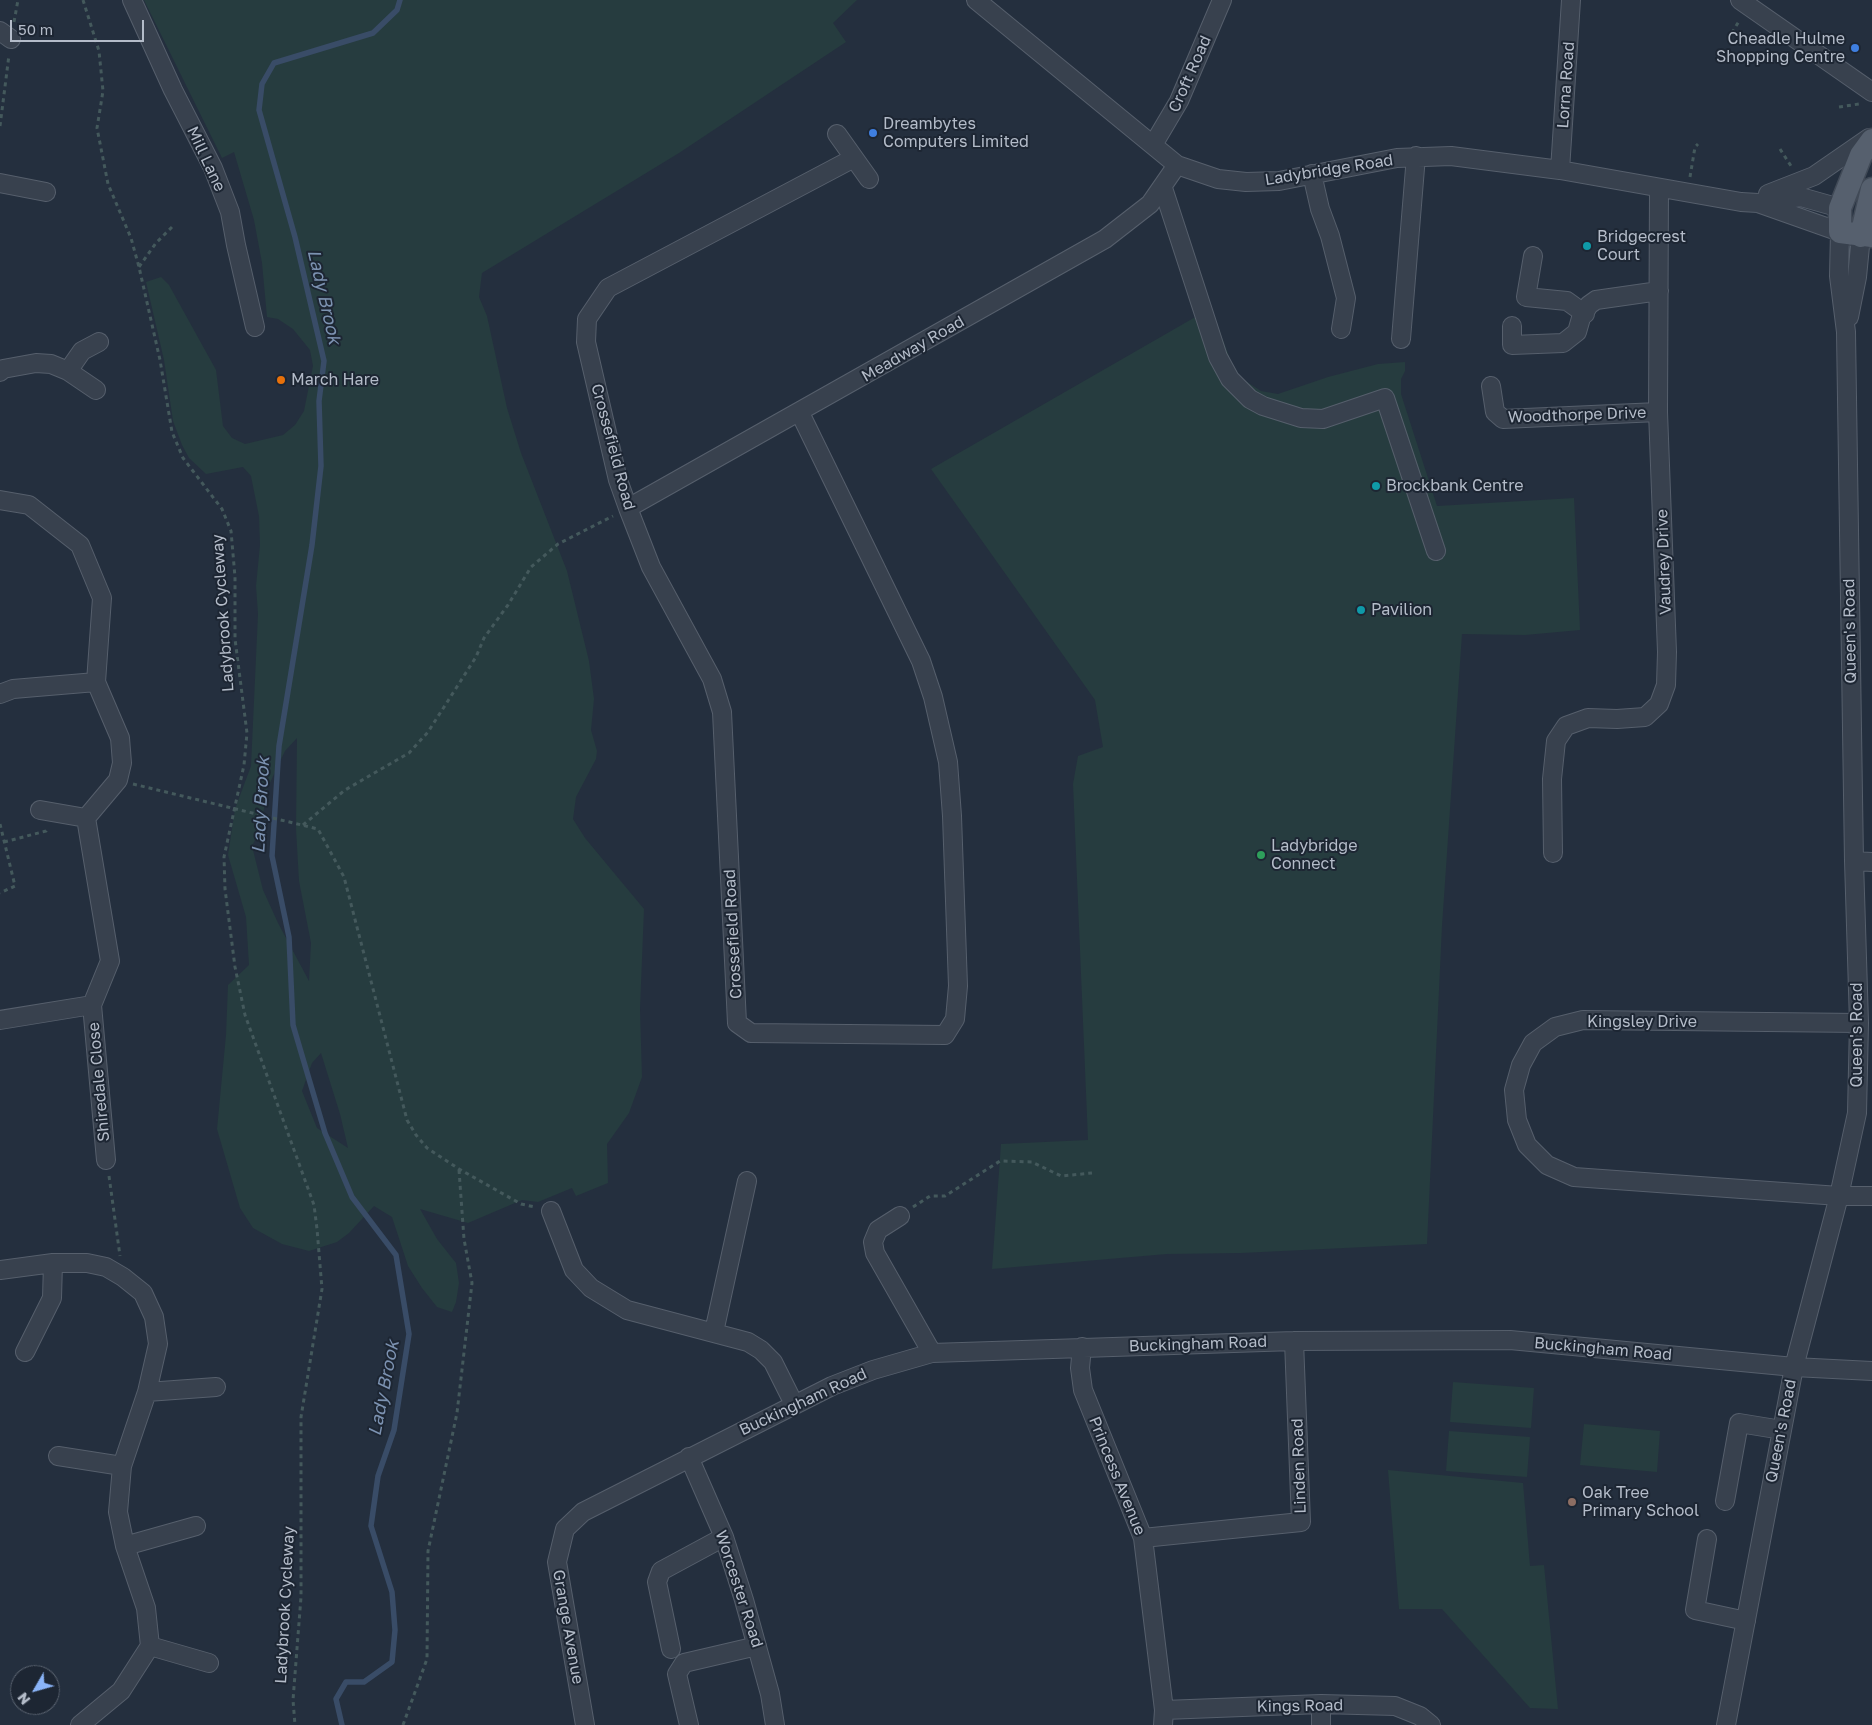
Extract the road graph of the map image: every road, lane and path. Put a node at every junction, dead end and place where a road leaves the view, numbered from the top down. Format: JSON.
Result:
{"nodes":[{"id":1,"x":83,"y":0,"type":"edge"},
{"id":2,"x":132,"y":0,"type":"edge"},
{"id":3,"x":976,"y":0,"type":"edge"},
{"id":4,"x":1222,"y":0,"type":"edge"},
{"id":5,"x":1571,"y":0,"type":"edge"},
{"id":6,"x":1740,"y":0,"type":"edge"},
{"id":7,"x":6,"y":35,"type":"edge"},
{"id":8,"x":1867,"y":98,"type":"edge"},
{"id":9,"x":1839,"y":107,"type":"dead end"},
{"id":10,"x":0,"y":126,"type":"edge"},
{"id":11,"x":837,"y":134,"type":"dead end"},
{"id":12,"x":1872,"y":136,"type":"edge"},
{"id":13,"x":1872,"y":140,"type":"edge"},
{"id":14,"x":1698,"y":144,"type":"dead end"},
{"id":15,"x":1153,"y":145,"type":"junction"},
{"id":16,"x":1416,"y":156,"type":"junction"},
{"id":17,"x":854,"y":158,"type":"junction"},
{"id":18,"x":1177,"y":165,"type":"junction"},
{"id":19,"x":1560,"y":170,"type":"junction"},
{"id":20,"x":1312,"y":174,"type":"junction"},
{"id":21,"x":869,"y":179,"type":"dead end"},
{"id":22,"x":0,"y":182,"type":"edge"},
{"id":23,"x":1162,"y":188,"type":"junction"},
{"id":24,"x":1659,"y":189,"type":"junction"},
{"id":25,"x":1872,"y":189,"type":"edge"},
{"id":26,"x":46,"y":192,"type":"dead end"},
{"id":27,"x":1688,"y":193,"type":"junction"},
{"id":28,"x":1749,"y":203,"type":"junction"},
{"id":29,"x":1840,"y":208,"type":"junction"},
{"id":30,"x":173,"y":226,"type":"dead end"},
{"id":31,"x":1862,"y":228,"type":"edge"},
{"id":32,"x":1533,"y":256,"type":"dead end"},
{"id":33,"x":139,"y":267,"type":"junction"},
{"id":34,"x":1659,"y":291,"type":"junction"},
{"id":35,"x":1585,"y":314,"type":"junction"},
{"id":36,"x":1512,"y":326,"type":"dead end"},
{"id":37,"x":255,"y":327,"type":"dead end"},
{"id":38,"x":1341,"y":329,"type":"dead end"},
{"id":39,"x":1401,"y":339,"type":"dead end"},
{"id":40,"x":99,"y":342,"type":"dead end"},
{"id":41,"x":68,"y":371,"type":"junction"},
{"id":42,"x":0,"y":372,"type":"edge"},
{"id":43,"x":1491,"y":386,"type":"dead end"},
{"id":44,"x":96,"y":390,"type":"dead end"},
{"id":45,"x":1658,"y":412,"type":"junction"},
{"id":46,"x":800,"y":413,"type":"junction"},
{"id":47,"x":0,"y":500,"type":"edge"},
{"id":48,"x":628,"y":508,"type":"junction"},
{"id":49,"x":1436,"y":551,"type":"dead end"},
{"id":50,"x":96,"y":682,"type":"junction"},
{"id":51,"x":0,"y":694,"type":"edge"},
{"id":52,"x":118,"y":780,"type":"junction"},
{"id":53,"x":235,"y":809,"type":"junction"},
{"id":54,"x":48,"y":811,"type":"joint"},
{"id":55,"x":86,"y":818,"type":"junction"},
{"id":56,"x":0,"y":824,"type":"edge"},
{"id":57,"x":303,"y":825,"type":"junction"},
{"id":58,"x":4,"y":842,"type":"junction"},
{"id":59,"x":1553,"y":853,"type":"dead end"},
{"id":60,"x":1854,"y":861,"type":"junction"},
{"id":61,"x":1872,"y":862,"type":"edge"},
{"id":62,"x":0,"y":893,"type":"edge"},
{"id":63,"x":92,"y":1005,"type":"junction"},
{"id":64,"x":0,"y":1020,"type":"edge"},
{"id":65,"x":1859,"y":1023,"type":"junction"},
{"id":66,"x":106,"y":1160,"type":"joint"},
{"id":67,"x":459,"y":1169,"type":"junction"},
{"id":68,"x":1092,"y":1174,"type":"dead end"},
{"id":69,"x":746,"y":1181,"type":"dead end"},
{"id":70,"x":1839,"y":1196,"type":"junction"},
{"id":71,"x":1872,"y":1196,"type":"edge"},
{"id":72,"x":551,"y":1210,"type":"joint"},
{"id":73,"x":900,"y":1216,"type":"joint"},
{"id":74,"x":53,"y":1264,"type":"junction"},
{"id":75,"x":0,"y":1270,"type":"edge"},
{"id":76,"x":123,"y":1277,"type":"junction"},
{"id":77,"x":714,"y":1332,"type":"junction"},
{"id":78,"x":1294,"y":1341,"type":"junction"},
{"id":79,"x":1082,"y":1347,"type":"junction"},
{"id":80,"x":25,"y":1352,"type":"dead end"},
{"id":81,"x":932,"y":1353,"type":"junction"},
{"id":82,"x":1794,"y":1367,"type":"junction"},
{"id":83,"x":1872,"y":1371,"type":"edge"},
{"id":84,"x":216,"y":1387,"type":"dead end"},
{"id":85,"x":147,"y":1392,"type":"junction"},
{"id":86,"x":794,"y":1404,"type":"junction"},
{"id":87,"x":1782,"y":1430,"type":"junction"},
{"id":88,"x":58,"y":1456,"type":"dead end"},
{"id":89,"x":689,"y":1457,"type":"junction"},
{"id":90,"x":122,"y":1466,"type":"junction"},
{"id":91,"x":1725,"y":1501,"type":"dead end"},
{"id":92,"x":196,"y":1526,"type":"dead end"},
{"id":93,"x":565,"y":1529,"type":"joint"},
{"id":94,"x":724,"y":1537,"type":"junction"},
{"id":95,"x":1143,"y":1538,"type":"junction"},
{"id":96,"x":1708,"y":1539,"type":"dead end"},
{"id":97,"x":125,"y":1546,"type":"junction"},
{"id":98,"x":1746,"y":1621,"type":"junction"},
{"id":99,"x":150,"y":1646,"type":"junction"},
{"id":100,"x":757,"y":1646,"type":"junction"},
{"id":101,"x":671,"y":1649,"type":"dead end"},
{"id":102,"x":209,"y":1662,"type":"dead end"},
{"id":103,"x":1321,"y":1704,"type":"junction"},
{"id":104,"x":1164,"y":1717,"type":"edge"},
{"id":105,"x":80,"y":1725,"type":"edge"},
{"id":106,"x":295,"y":1725,"type":"edge"},
{"id":107,"x":403,"y":1725,"type":"edge"},
{"id":108,"x":585,"y":1725,"type":"edge"},
{"id":109,"x":689,"y":1725,"type":"edge"},
{"id":110,"x":775,"y":1725,"type":"edge"},
{"id":111,"x":1321,"y":1725,"type":"edge"},
{"id":112,"x":1431,"y":1725,"type":"edge"},
{"id":113,"x":1726,"y":1725,"type":"edge"}],
"edges":[{"from":1,"to":33,"type":"path","name":"Ladybrook Cycleway"},
{"from":2,"to":37,"type":"street","name":"Mill Lane"},
{"from":3,"to":15,"type":"street","name":"Ladybridge Road"},
{"from":4,"to":15,"type":"street","name":"Croft Road"},
{"from":5,"to":19,"type":"street","name":"Lorna Road"},
{"from":6,"to":8,"type":"street"},
{"from":7,"to":10,"type":"path"},
{"from":8,"to":9,"type":"path"},
{"from":11,"to":17,"type":"street"},
{"from":12,"to":28,"type":"street"},
{"from":13,"to":29,"type":"main road"},
{"from":14,"to":27,"type":"path"},
{"from":15,"to":18,"type":"street","name":"Ladybridge Road"},
{"from":16,"to":19,"type":"street","name":"Ladybridge Road"},
{"from":16,"to":20,"type":"street","name":"Ladybridge Road"},
{"from":16,"to":39,"type":"street"},
{"from":17,"to":21,"type":"street"},
{"from":17,"to":48,"type":"street","name":"Crossefield Road"},
{"from":18,"to":20,"type":"street","name":"Ladybridge Road"},
{"from":18,"to":23,"type":"street","name":"Meadway Road"},
{"from":19,"to":24,"type":"street","name":"Ladybridge Road"},
{"from":20,"to":38,"type":"street"},
{"from":22,"to":26,"type":"street"},
{"from":23,"to":46,"type":"street","name":"Meadway Road"},
{"from":23,"to":49,"type":"street"},
{"from":24,"to":27,"type":"street","name":"Ladybridge Road"},
{"from":24,"to":34,"type":"street","name":"Vaudrey Drive"},
{"from":25,"to":31,"type":"main road"},
{"from":27,"to":28,"type":"street","name":"Ladybridge Road"},
{"from":28,"to":29,"type":"street"},
{"from":28,"to":31,"type":"street"},
{"from":29,"to":31,"type":"main road"},
{"from":30,"to":33,"type":"path"},
{"from":31,"to":60,"type":"street","name":"Queen's Road"},
{"from":32,"to":35,"type":"street"},
{"from":33,"to":53,"type":"path","name":"Ladybrook Cycleway"},
{"from":34,"to":35,"type":"street"},
{"from":34,"to":45,"type":"street","name":"Vaudrey Drive"},
{"from":35,"to":36,"type":"street"},
{"from":40,"to":41,"type":"street"},
{"from":41,"to":42,"type":"street"},
{"from":41,"to":44,"type":"street"},
{"from":43,"to":45,"type":"street","name":"Woodthorpe Drive"},
{"from":45,"to":59,"type":"street","name":"Vaudrey Drive"},
{"from":46,"to":48,"type":"street","name":"Meadway Road"},
{"from":46,"to":48,"type":"street","name":"Crossefield Road"},
{"from":47,"to":50,"type":"street"},
{"from":48,"to":57,"type":"path"},
{"from":50,"to":51,"type":"street"},
{"from":50,"to":52,"type":"street"},
{"from":52,"to":53,"type":"path"},
{"from":52,"to":55,"type":"street"},
{"from":53,"to":57,"type":"path"},
{"from":53,"to":106,"type":"path","name":"Ladybrook Cycleway"},
{"from":54,"to":55,"type":"street"},
{"from":54,"to":58,"type":"path"},
{"from":55,"to":63,"type":"street"},
{"from":56,"to":58,"type":"path"},
{"from":57,"to":67,"type":"path"},
{"from":58,"to":62,"type":"path"},
{"from":60,"to":61,"type":"street"},
{"from":60,"to":65,"type":"street","name":"Queen's Road"},
{"from":63,"to":64,"type":"street"},
{"from":63,"to":66,"type":"street","name":"Shiredale Close"},
{"from":65,"to":70,"type":"street","name":"Queen's Road"},
{"from":65,"to":70,"type":"street","name":"Kingsley Drive"},
{"from":66,"to":76,"type":"path"},
{"from":67,"to":72,"type":"path"},
{"from":67,"to":107,"type":"path"},
{"from":68,"to":73,"type":"path"},
{"from":69,"to":77,"type":"street"},
{"from":70,"to":71,"type":"street","name":"Kingsley Drive"},
{"from":70,"to":82,"type":"street","name":"Queen's Road"},
{"from":72,"to":77,"type":"street"},
{"from":73,"to":81,"type":"street"},
{"from":74,"to":75,"type":"street"},
{"from":74,"to":76,"type":"street"},
{"from":74,"to":80,"type":"street"},
{"from":76,"to":85,"type":"street"},
{"from":77,"to":86,"type":"street"},
{"from":78,"to":79,"type":"street","name":"Buckingham Road"},
{"from":78,"to":82,"type":"street","name":"Buckingham Road"},
{"from":78,"to":95,"type":"street","name":"Linden Road"},
{"from":79,"to":81,"type":"street","name":"Buckingham Road"},
{"from":79,"to":95,"type":"street","name":"Princess Avenue"},
{"from":81,"to":86,"type":"street","name":"Buckingham Road"},
{"from":82,"to":83,"type":"street","name":"Buckingham Road"},
{"from":82,"to":87,"type":"street","name":"Queen's Road"},
{"from":84,"to":85,"type":"street"},
{"from":85,"to":90,"type":"street"},
{"from":86,"to":89,"type":"street","name":"Buckingham Road"},
{"from":87,"to":91,"type":"street"},
{"from":87,"to":98,"type":"street","name":"Queen's Road"},
{"from":88,"to":90,"type":"street"},
{"from":89,"to":93,"type":"street","name":"Buckingham Road"},
{"from":89,"to":94,"type":"street","name":"Worcester Road"},
{"from":90,"to":97,"type":"street"},
{"from":92,"to":97,"type":"street"},
{"from":93,"to":108,"type":"street","name":"Grange Avenue"},
{"from":94,"to":100,"type":"street","name":"Worcester Road"},
{"from":94,"to":101,"type":"street"},
{"from":95,"to":104,"type":"street","name":"Princess Avenue"},
{"from":96,"to":98,"type":"street"},
{"from":97,"to":99,"type":"street"},
{"from":98,"to":113,"type":"street","name":"Queen's Road"},
{"from":99,"to":102,"type":"street"},
{"from":99,"to":105,"type":"street"},
{"from":100,"to":109,"type":"street"},
{"from":100,"to":110,"type":"street","name":"Worcester Road"},
{"from":103,"to":104,"type":"street","name":"Kings Road"},
{"from":103,"to":111,"type":"street"},
{"from":103,"to":112,"type":"street","name":"Kings Road"}]}
